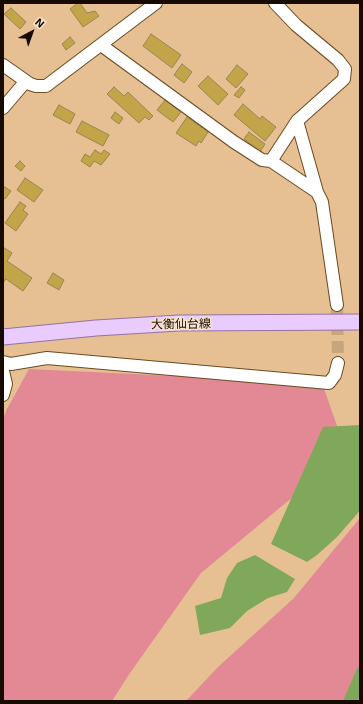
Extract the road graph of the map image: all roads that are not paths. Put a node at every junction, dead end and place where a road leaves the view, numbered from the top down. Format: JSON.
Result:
{"nodes":[{"id":1,"x":156,"y":3,"type":"edge"},
{"id":2,"x":275,"y":3,"type":"edge"},
{"id":3,"x":101,"y":45,"type":"junction"},
{"id":4,"x":3,"y":65,"type":"edge"},
{"id":5,"x":26,"y":81,"type":"junction"},
{"id":6,"x":3,"y":108,"type":"edge"},
{"id":7,"x":300,"y":118,"type":"junction"},
{"id":8,"x":271,"y":161,"type":"junction"},
{"id":9,"x":316,"y":192,"type":"junction"},
{"id":10,"x":337,"y":305,"type":"tunnel mouth"},
{"id":11,"x":360,"y":322,"type":"edge"},
{"id":12,"x":3,"y":338,"type":"edge"},
{"id":13,"x":3,"y":362,"type":"edge"},
{"id":14,"x":338,"y":363,"type":"tunnel mouth"},
{"id":15,"x":3,"y":372,"type":"edge"},
{"id":16,"x":3,"y":395,"type":"edge"}],
"edges":[{"from":1,"to":3,"type":"street"},
{"from":2,"to":7,"type":"street"},
{"from":3,"to":5,"type":"street"},
{"from":3,"to":8,"type":"street"},
{"from":4,"to":5,"type":"street"},
{"from":5,"to":6,"type":"street"},
{"from":7,"to":8,"type":"street"},
{"from":7,"to":9,"type":"street"},
{"from":8,"to":9,"type":"street"},
{"from":9,"to":10,"type":"street"},
{"from":11,"to":12,"type":"main road","name":"大衡仙台線"},
{"from":13,"to":14,"type":"street"},
{"from":15,"to":16,"type":"street"}]}
